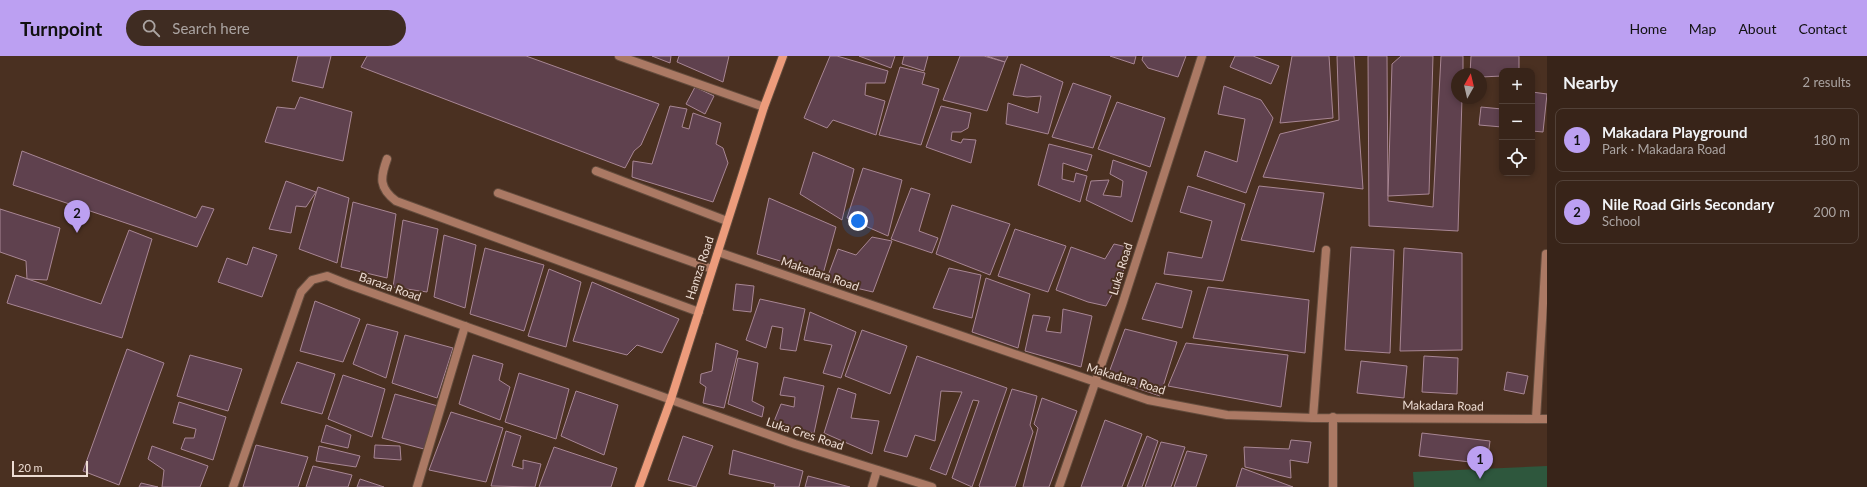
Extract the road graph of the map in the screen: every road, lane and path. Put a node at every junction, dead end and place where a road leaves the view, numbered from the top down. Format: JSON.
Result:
{"nodes":[{"id":1,"x":619,"y":56,"type":"edge"},
{"id":2,"x":783,"y":56,"type":"edge"},
{"id":3,"x":1202,"y":56,"type":"edge"},
{"id":4,"x":764,"y":107,"type":"junction"},
{"id":5,"x":386,"y":159,"type":"dead end"},
{"id":6,"x":596,"y":171,"type":"dead end"},
{"id":7,"x":498,"y":193,"type":"dead end"},
{"id":8,"x":727,"y":221,"type":"junction"},
{"id":9,"x":1326,"y":250,"type":"dead end"},
{"id":10,"x":718,"y":252,"type":"junction"},
{"id":11,"x":1546,"y":254,"type":"edge"},
{"id":12,"x":712,"y":269,"type":"junction"},
{"id":13,"x":699,"y":312,"type":"junction"},
{"id":14,"x":465,"y":326,"type":"junction"},
{"id":15,"x":1095,"y":382,"type":"junction"},
{"id":16,"x":671,"y":399,"type":"junction"},
{"id":17,"x":1332,"y":417,"type":"junction"},
{"id":18,"x":1314,"y":418,"type":"junction"},
{"id":19,"x":1536,"y":419,"type":"junction"},
{"id":20,"x":1547,"y":419,"type":"edge"},
{"id":21,"x":878,"y":470,"type":"junction"},
{"id":22,"x":233,"y":487,"type":"edge"},
{"id":23,"x":417,"y":487,"type":"edge"},
{"id":24,"x":639,"y":487,"type":"edge"},
{"id":25,"x":872,"y":487,"type":"edge"},
{"id":26,"x":932,"y":487,"type":"edge"},
{"id":27,"x":1059,"y":487,"type":"edge"},
{"id":28,"x":1333,"y":487,"type":"edge"}],
"edges":[{"from":1,"to":4,"type":"street"},
{"from":2,"to":4,"type":"street","name":"Hamza Road"},
{"from":3,"to":15,"type":"street","name":"Luka Road"},
{"from":4,"to":8,"type":"street","name":"Hamza Road"},
{"from":5,"to":13,"type":"street"},
{"from":6,"to":8,"type":"street"},
{"from":7,"to":12,"type":"street"},
{"from":8,"to":10,"type":"street","name":"Hamza Road"},
{"from":9,"to":18,"type":"street"},
{"from":10,"to":12,"type":"street","name":"Hamza Road"},
{"from":10,"to":15,"type":"street","name":"Makadara Road"},
{"from":11,"to":19,"type":"street"},
{"from":12,"to":13,"type":"street","name":"Hamza Road"},
{"from":13,"to":16,"type":"street","name":"Hamza Road"},
{"from":14,"to":16,"type":"street","name":"Baraza Road"},
{"from":14,"to":22,"type":"street","name":"Baraza Road"},
{"from":14,"to":23,"type":"street"},
{"from":15,"to":18,"type":"street","name":"Makadara Road"},
{"from":15,"to":27,"type":"street","name":"Luka Road"},
{"from":16,"to":21,"type":"street","name":"Luka Cres Road"},
{"from":16,"to":24,"type":"street","name":"Hamza Road"},
{"from":17,"to":18,"type":"street","name":"Makadara Road"},
{"from":17,"to":19,"type":"street","name":"Makadara Road"},
{"from":17,"to":28,"type":"street"},
{"from":19,"to":20,"type":"street","name":"Makadara Road"},
{"from":21,"to":25,"type":"street"},
{"from":21,"to":26,"type":"street","name":"Luka Cres Road"}]}
